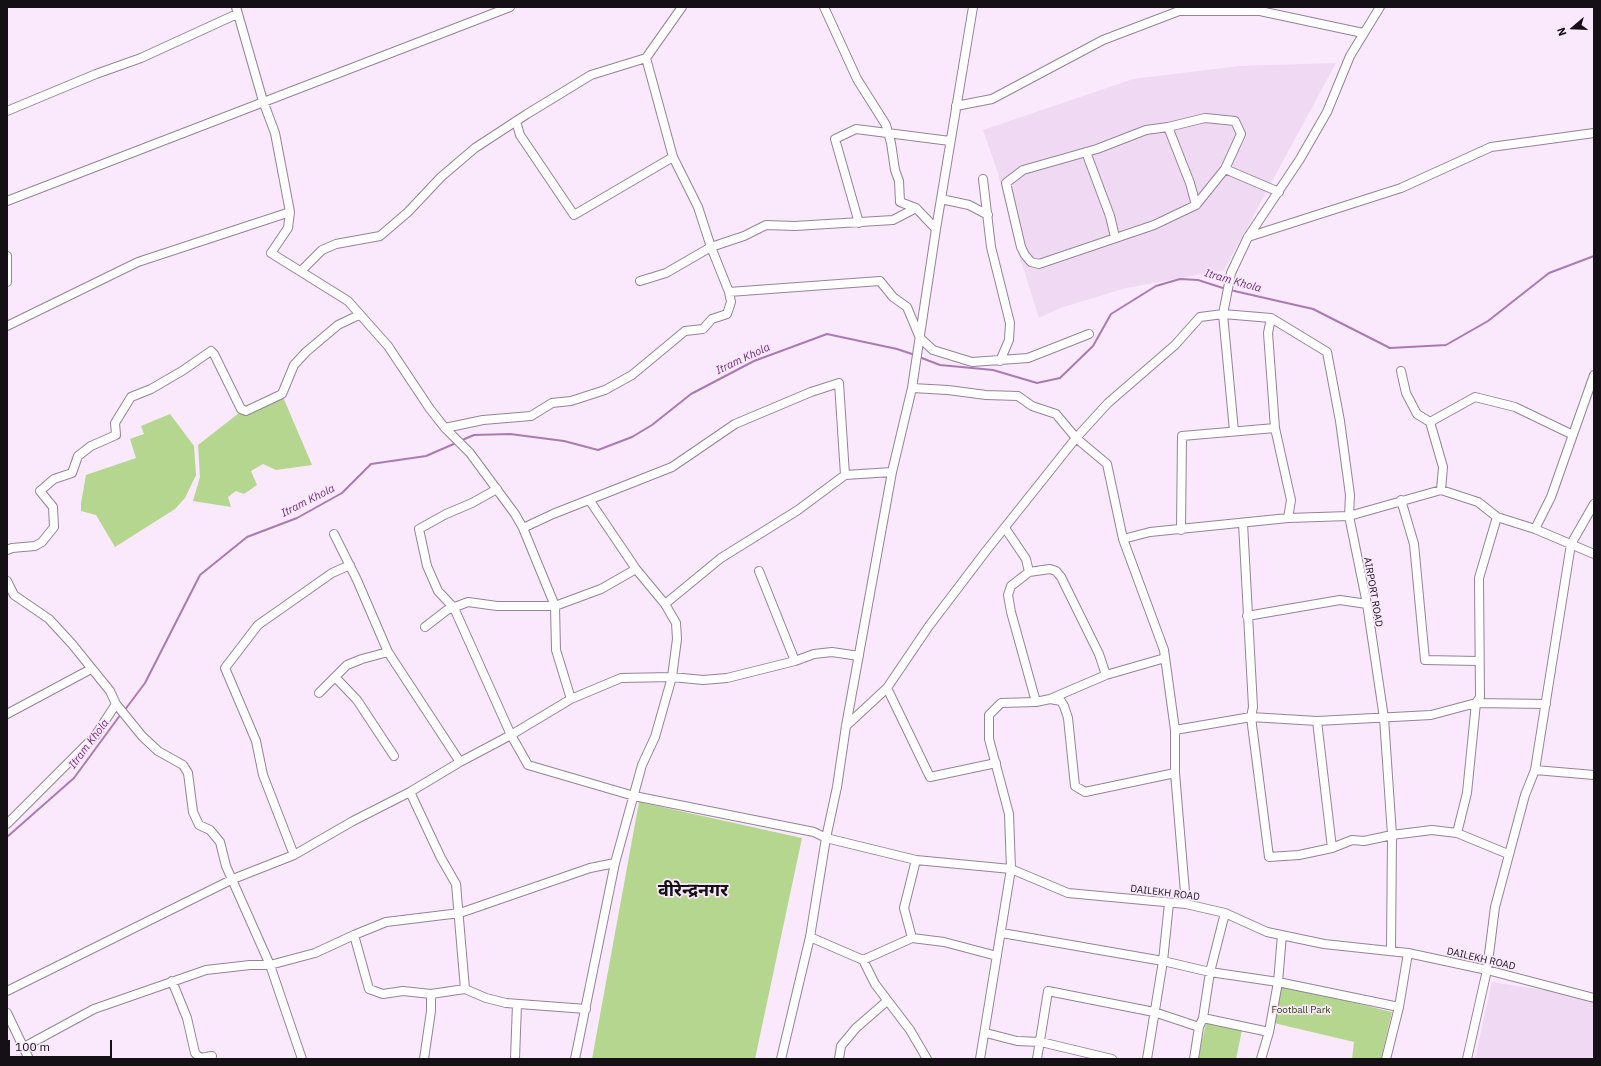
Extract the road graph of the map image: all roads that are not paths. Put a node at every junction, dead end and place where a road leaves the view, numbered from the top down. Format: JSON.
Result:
{"nodes":[{"id":1,"x":510,"y":7,"type":"edge"},
{"id":2,"x":682,"y":7,"type":"edge"},
{"id":3,"x":824,"y":7,"type":"edge"},
{"id":4,"x":973,"y":7,"type":"edge"},
{"id":5,"x":1380,"y":7,"type":"edge"},
{"id":6,"x":1177,"y":9,"type":"edge"},
{"id":7,"x":237,"y":10,"type":"edge"},
{"id":8,"x":1363,"y":33,"type":"junction"},
{"id":9,"x":646,"y":58,"type":"junction"},
{"id":10,"x":263,"y":101,"type":"junction"},
{"id":11,"x":956,"y":106,"type":"junction"},
{"id":12,"x":7,"y":111,"type":"edge"},
{"id":13,"x":516,"y":121,"type":"junction"},
{"id":14,"x":1168,"y":127,"type":"junction"},
{"id":15,"x":888,"y":133,"type":"junction"},
{"id":16,"x":1594,"y":133,"type":"edge"},
{"id":17,"x":950,"y":141,"type":"junction"},
{"id":18,"x":1086,"y":152,"type":"junction"},
{"id":19,"x":673,"y":157,"type":"junction"},
{"id":20,"x":1225,"y":169,"type":"junction"},
{"id":21,"x":983,"y":179,"type":"dead end"},
{"id":22,"x":1279,"y":192,"type":"junction"},
{"id":23,"x":941,"y":199,"type":"junction"},
{"id":24,"x":7,"y":201,"type":"edge"},
{"id":25,"x":1196,"y":205,"type":"junction"},
{"id":26,"x":916,"y":208,"type":"junction"},
{"id":27,"x":290,"y":212,"type":"junction"},
{"id":28,"x":988,"y":216,"type":"junction"},
{"id":29,"x":859,"y":223,"type":"junction"},
{"id":30,"x":936,"y":229,"type":"junction"},
{"id":31,"x":1248,"y":236,"type":"junction"},
{"id":32,"x":1115,"y":237,"type":"junction"},
{"id":33,"x":711,"y":247,"type":"junction"},
{"id":34,"x":7,"y":256,"type":"edge"},
{"id":35,"x":301,"y":271,"type":"junction"},
{"id":36,"x":640,"y":281,"type":"dead end"},
{"id":37,"x":7,"y":282,"type":"edge"},
{"id":38,"x":729,"y":292,"type":"junction"},
{"id":39,"x":1223,"y":314,"type":"junction"},
{"id":40,"x":359,"y":315,"type":"junction"},
{"id":41,"x":1271,"y":318,"type":"junction"},
{"id":42,"x":7,"y":326,"type":"edge"},
{"id":43,"x":1089,"y":334,"type":"dead end"},
{"id":44,"x":920,"y":341,"type":"junction"},
{"id":45,"x":1000,"y":361,"type":"junction"},
{"id":46,"x":1401,"y":371,"type":"dead end"},
{"id":47,"x":1594,"y":375,"type":"edge"},
{"id":48,"x":912,"y":388,"type":"junction"},
{"id":49,"x":1430,"y":422,"type":"junction"},
{"id":50,"x":445,"y":428,"type":"junction"},
{"id":51,"x":1276,"y":428,"type":"junction"},
{"id":52,"x":1234,"y":431,"type":"junction"},
{"id":53,"x":1573,"y":436,"type":"junction"},
{"id":54,"x":1076,"y":438,"type":"junction"},
{"id":55,"x":892,"y":472,"type":"junction"},
{"id":56,"x":845,"y":474,"type":"junction"},
{"id":57,"x":497,"y":489,"type":"junction"},
{"id":58,"x":1441,"y":490,"type":"junction"},
{"id":59,"x":1401,"y":500,"type":"junction"},
{"id":60,"x":590,"y":501,"type":"junction"},
{"id":61,"x":1594,"y":504,"type":"edge"},
{"id":62,"x":1349,"y":516,"type":"junction"},
{"id":63,"x":1497,"y":517,"type":"junction"},
{"id":64,"x":1288,"y":518,"type":"junction"},
{"id":65,"x":1243,"y":523,"type":"junction"},
{"id":66,"x":523,"y":528,"type":"junction"},
{"id":67,"x":1005,"y":528,"type":"junction"},
{"id":68,"x":1534,"y":529,"type":"junction"},
{"id":69,"x":1181,"y":530,"type":"junction"},
{"id":70,"x":334,"y":534,"type":"dead end"},
{"id":71,"x":1123,"y":539,"type":"junction"},
{"id":72,"x":1571,"y":544,"type":"junction"},
{"id":73,"x":7,"y":550,"type":"edge"},
{"id":74,"x":1594,"y":554,"type":"edge"},
{"id":75,"x":350,"y":565,"type":"junction"},
{"id":76,"x":636,"y":569,"type":"junction"},
{"id":77,"x":759,"y":571,"type":"dead end"},
{"id":78,"x":1029,"y":572,"type":"junction"},
{"id":79,"x":7,"y":581,"type":"edge"},
{"id":80,"x":664,"y":604,"type":"junction"},
{"id":81,"x":1366,"y":604,"type":"junction"},
{"id":82,"x":555,"y":606,"type":"junction"},
{"id":83,"x":454,"y":608,"type":"junction"},
{"id":84,"x":1247,"y":616,"type":"junction"},
{"id":85,"x":425,"y":627,"type":"dead end"},
{"id":86,"x":388,"y":652,"type":"junction"},
{"id":87,"x":859,"y":656,"type":"junction"},
{"id":88,"x":1165,"y":658,"type":"junction"},
{"id":89,"x":1478,"y":660,"type":"junction"},
{"id":90,"x":795,"y":661,"type":"junction"},
{"id":91,"x":91,"y":669,"type":"junction"},
{"id":92,"x":1106,"y":675,"type":"junction"},
{"id":93,"x":335,"y":677,"type":"junction"},
{"id":94,"x":672,"y":677,"type":"junction"},
{"id":95,"x":887,"y":688,"type":"junction"},
{"id":96,"x":319,"y":693,"type":"dead end"},
{"id":97,"x":571,"y":699,"type":"junction"},
{"id":98,"x":1050,"y":699,"type":"junction"},
{"id":99,"x":1036,"y":702,"type":"junction"},
{"id":100,"x":1476,"y":703,"type":"junction"},
{"id":101,"x":116,"y":704,"type":"junction"},
{"id":102,"x":1546,"y":704,"type":"junction"},
{"id":103,"x":7,"y":714,"type":"edge"},
{"id":104,"x":1251,"y":717,"type":"junction"},
{"id":105,"x":1384,"y":718,"type":"junction"},
{"id":106,"x":1317,"y":721,"type":"junction"},
{"id":107,"x":846,"y":726,"type":"junction"},
{"id":108,"x":1175,"y":730,"type":"junction"},
{"id":109,"x":510,"y":735,"type":"junction"},
{"id":110,"x":394,"y":756,"type":"dead end"},
{"id":111,"x":460,"y":762,"type":"junction"},
{"id":112,"x":996,"y":763,"type":"junction"},
{"id":113,"x":1535,"y":770,"type":"junction"},
{"id":114,"x":1175,"y":773,"type":"junction"},
{"id":115,"x":1594,"y":775,"type":"edge"},
{"id":116,"x":410,"y":792,"type":"junction"},
{"id":117,"x":634,"y":796,"type":"junction"},
{"id":118,"x":7,"y":824,"type":"edge"},
{"id":119,"x":1457,"y":833,"type":"junction"},
{"id":120,"x":1392,"y":835,"type":"junction"},
{"id":121,"x":826,"y":838,"type":"junction"},
{"id":122,"x":1332,"y":848,"type":"junction"},
{"id":123,"x":1508,"y":854,"type":"junction"},
{"id":124,"x":294,"y":855,"type":"junction"},
{"id":125,"x":916,"y":860,"type":"junction"},
{"id":126,"x":615,"y":863,"type":"junction"},
{"id":127,"x":1011,"y":869,"type":"junction"},
{"id":128,"x":232,"y":879,"type":"junction"},
{"id":129,"x":1169,"y":903,"type":"junction"},
{"id":130,"x":1186,"y":904,"type":"junction"},
{"id":131,"x":460,"y":913,"type":"junction"},
{"id":132,"x":1225,"y":913,"type":"junction"},
{"id":133,"x":1002,"y":933,"type":"junction"},
{"id":134,"x":354,"y":934,"type":"junction"},
{"id":135,"x":1282,"y":935,"type":"junction"},
{"id":136,"x":810,"y":937,"type":"junction"},
{"id":137,"x":912,"y":938,"type":"junction"},
{"id":138,"x":1391,"y":950,"type":"junction"},
{"id":139,"x":1408,"y":953,"type":"junction"},
{"id":140,"x":997,"y":956,"type":"junction"},
{"id":141,"x":863,"y":960,"type":"junction"},
{"id":142,"x":1163,"y":961,"type":"junction"},
{"id":143,"x":270,"y":965,"type":"junction"},
{"id":144,"x":1487,"y":970,"type":"junction"},
{"id":145,"x":1210,"y":972,"type":"junction"},
{"id":146,"x":172,"y":981,"type":"junction"},
{"id":147,"x":1278,"y":982,"type":"junction"},
{"id":148,"x":465,"y":989,"type":"junction"},
{"id":149,"x":7,"y":991,"type":"edge"},
{"id":150,"x":431,"y":994,"type":"junction"},
{"id":151,"x":1594,"y":998,"type":"edge"},
{"id":152,"x":887,"y":1001,"type":"junction"},
{"id":153,"x":517,"y":1004,"type":"junction"},
{"id":154,"x":1399,"y":1007,"type":"junction"},
{"id":155,"x":586,"y":1009,"type":"junction"},
{"id":156,"x":1154,"y":1012,"type":"junction"},
{"id":157,"x":7,"y":1013,"type":"edge"},
{"id":158,"x":1203,"y":1018,"type":"junction"},
{"id":159,"x":1199,"y":1027,"type":"junction"},
{"id":160,"x":1269,"y":1032,"type":"junction"},
{"id":161,"x":986,"y":1033,"type":"junction"},
{"id":162,"x":1041,"y":1042,"type":"junction"},
{"id":163,"x":24,"y":1047,"type":"junction"},
{"id":164,"x":212,"y":1056,"type":"dead end"},
{"id":165,"x":29,"y":1059,"type":"edge"},
{"id":166,"x":302,"y":1059,"type":"edge"},
{"id":167,"x":424,"y":1059,"type":"edge"},
{"id":168,"x":515,"y":1059,"type":"edge"},
{"id":169,"x":575,"y":1059,"type":"edge"},
{"id":170,"x":781,"y":1059,"type":"edge"},
{"id":171,"x":839,"y":1059,"type":"edge"},
{"id":172,"x":927,"y":1059,"type":"edge"},
{"id":173,"x":980,"y":1059,"type":"edge"},
{"id":174,"x":1037,"y":1059,"type":"edge"},
{"id":175,"x":1112,"y":1059,"type":"edge"},
{"id":176,"x":1147,"y":1059,"type":"edge"},
{"id":177,"x":1194,"y":1059,"type":"edge"},
{"id":178,"x":1261,"y":1059,"type":"edge"},
{"id":179,"x":1386,"y":1059,"type":"edge"},
{"id":180,"x":1467,"y":1059,"type":"edge"}],
"edges":[{"from":1,"to":10,"type":"street"},
{"from":2,"to":9,"type":"street"},
{"from":3,"to":15,"type":"street"},
{"from":4,"to":11,"type":"street"},
{"from":5,"to":8,"type":"street"},
{"from":6,"to":8,"type":"street"},
{"from":6,"to":11,"type":"street"},
{"from":7,"to":10,"type":"street"},
{"from":7,"to":12,"type":"street"},
{"from":8,"to":22,"type":"street"},
{"from":9,"to":13,"type":"street"},
{"from":9,"to":19,"type":"street"},
{"from":10,"to":24,"type":"street"},
{"from":10,"to":27,"type":"street"},
{"from":11,"to":17,"type":"street"},
{"from":13,"to":19,"type":"street"},
{"from":13,"to":35,"type":"street"},
{"from":14,"to":18,"type":"street"},
{"from":14,"to":20,"type":"street"},
{"from":14,"to":25,"type":"street"},
{"from":15,"to":17,"type":"street"},
{"from":15,"to":26,"type":"street"},
{"from":15,"to":29,"type":"street"},
{"from":16,"to":31,"type":"street"},
{"from":17,"to":23,"type":"street"},
{"from":18,"to":32,"type":"street"},
{"from":18,"to":32,"type":"street"},
{"from":19,"to":33,"type":"street"},
{"from":20,"to":22,"type":"street"},
{"from":20,"to":25,"type":"street"},
{"from":21,"to":28,"type":"street"},
{"from":22,"to":31,"type":"street"},
{"from":23,"to":28,"type":"street"},
{"from":23,"to":30,"type":"street"},
{"from":25,"to":32,"type":"street"},
{"from":26,"to":29,"type":"street"},
{"from":26,"to":30,"type":"street"},
{"from":27,"to":35,"type":"street"},
{"from":27,"to":42,"type":"street"},
{"from":28,"to":45,"type":"street"},
{"from":29,"to":33,"type":"street"},
{"from":30,"to":44,"type":"street"},
{"from":31,"to":39,"type":"street"},
{"from":33,"to":36,"type":"street"},
{"from":33,"to":38,"type":"street"},
{"from":34,"to":37,"type":"street"},
{"from":35,"to":40,"type":"street"},
{"from":38,"to":44,"type":"street"},
{"from":38,"to":50,"type":"street"},
{"from":39,"to":41,"type":"street","name":"AIRPORT ROAD"},
{"from":39,"to":52,"type":"street"},
{"from":39,"to":54,"type":"street","name":"AIRPORT ROAD"},
{"from":40,"to":50,"type":"street"},
{"from":40,"to":73,"type":"street"},
{"from":41,"to":51,"type":"street"},
{"from":41,"to":62,"type":"street","name":"AIRPORT ROAD"},
{"from":43,"to":45,"type":"street"},
{"from":44,"to":45,"type":"street"},
{"from":44,"to":48,"type":"street"},
{"from":46,"to":49,"type":"street"},
{"from":47,"to":53,"type":"street"},
{"from":48,"to":54,"type":"street"},
{"from":48,"to":55,"type":"street"},
{"from":49,"to":53,"type":"street"},
{"from":49,"to":58,"type":"street"},
{"from":50,"to":57,"type":"street"},
{"from":51,"to":52,"type":"street"},
{"from":51,"to":64,"type":"street"},
{"from":52,"to":69,"type":"street"},
{"from":53,"to":68,"type":"street"},
{"from":54,"to":67,"type":"street","name":"AIRPORT ROAD"},
{"from":54,"to":71,"type":"street"},
{"from":55,"to":56,"type":"street"},
{"from":55,"to":87,"type":"street"},
{"from":56,"to":60,"type":"street"},
{"from":56,"to":80,"type":"street"},
{"from":57,"to":66,"type":"street"},
{"from":57,"to":83,"type":"street","name":"DAILEKH ROAD"},
{"from":58,"to":59,"type":"street"},
{"from":58,"to":63,"type":"street"},
{"from":59,"to":62,"type":"street"},
{"from":59,"to":89,"type":"street"},
{"from":60,"to":66,"type":"street"},
{"from":60,"to":76,"type":"street"},
{"from":61,"to":72,"type":"street"},
{"from":62,"to":64,"type":"street"},
{"from":62,"to":81,"type":"street","name":"AIRPORT ROAD"},
{"from":63,"to":68,"type":"street"},
{"from":63,"to":89,"type":"street"},
{"from":64,"to":65,"type":"street"},
{"from":65,"to":69,"type":"street"},
{"from":65,"to":84,"type":"street"},
{"from":66,"to":82,"type":"street"},
{"from":67,"to":78,"type":"street"},
{"from":67,"to":95,"type":"street","name":"AIRPORT ROAD"},
{"from":68,"to":72,"type":"street"},
{"from":69,"to":71,"type":"street"},
{"from":70,"to":75,"type":"street"},
{"from":71,"to":88,"type":"street"},
{"from":72,"to":74,"type":"street"},
{"from":72,"to":102,"type":"street"},
{"from":75,"to":86,"type":"street"},
{"from":75,"to":124,"type":"street"},
{"from":76,"to":80,"type":"street"},
{"from":76,"to":82,"type":"street"},
{"from":77,"to":90,"type":"street"},
{"from":78,"to":92,"type":"street"},
{"from":78,"to":99,"type":"street"},
{"from":79,"to":91,"type":"street"},
{"from":80,"to":94,"type":"street"},
{"from":81,"to":84,"type":"street"},
{"from":81,"to":105,"type":"street","name":"AIRPORT ROAD"},
{"from":82,"to":83,"type":"street"},
{"from":82,"to":97,"type":"street"},
{"from":83,"to":85,"type":"street"},
{"from":83,"to":109,"type":"street","name":"DAILEKH ROAD"},
{"from":84,"to":104,"type":"street"},
{"from":86,"to":93,"type":"street"},
{"from":86,"to":111,"type":"street"},
{"from":87,"to":90,"type":"street"},
{"from":87,"to":107,"type":"street"},
{"from":88,"to":92,"type":"street"},
{"from":88,"to":108,"type":"street"},
{"from":89,"to":100,"type":"street"},
{"from":90,"to":94,"type":"street"},
{"from":91,"to":101,"type":"street"},
{"from":91,"to":103,"type":"street"},
{"from":92,"to":98,"type":"street"},
{"from":93,"to":96,"type":"street"},
{"from":93,"to":110,"type":"street"},
{"from":94,"to":97,"type":"street"},
{"from":94,"to":117,"type":"street"},
{"from":95,"to":107,"type":"street","name":"AIRPORT ROAD"},
{"from":95,"to":112,"type":"street"},
{"from":97,"to":109,"type":"street"},
{"from":98,"to":99,"type":"street"},
{"from":98,"to":114,"type":"street"},
{"from":99,"to":112,"type":"street"},
{"from":100,"to":102,"type":"street"},
{"from":100,"to":105,"type":"street"},
{"from":100,"to":119,"type":"street"},
{"from":101,"to":118,"type":"street"},
{"from":101,"to":128,"type":"street"},
{"from":102,"to":113,"type":"street"},
{"from":104,"to":106,"type":"street"},
{"from":104,"to":108,"type":"street"},
{"from":104,"to":122,"type":"street"},
{"from":105,"to":106,"type":"street"},
{"from":105,"to":120,"type":"street","name":"AIRPORT ROAD"},
{"from":106,"to":122,"type":"street"},
{"from":107,"to":121,"type":"street"},
{"from":108,"to":114,"type":"street"},
{"from":109,"to":111,"type":"street"},
{"from":109,"to":117,"type":"street","name":"DAILEKH ROAD"},
{"from":111,"to":116,"type":"street"},
{"from":112,"to":127,"type":"street"},
{"from":113,"to":115,"type":"street"},
{"from":113,"to":123,"type":"street"},
{"from":114,"to":130,"type":"street"},
{"from":116,"to":124,"type":"street"},
{"from":116,"to":131,"type":"street"},
{"from":117,"to":121,"type":"street","name":"DAILEKH ROAD"},
{"from":117,"to":126,"type":"street"},
{"from":119,"to":120,"type":"street"},
{"from":119,"to":123,"type":"street"},
{"from":120,"to":122,"type":"street"},
{"from":120,"to":138,"type":"street","name":"AIRPORT ROAD"},
{"from":121,"to":125,"type":"street","name":"DAILEKH ROAD"},
{"from":121,"to":136,"type":"street"},
{"from":123,"to":144,"type":"street"},
{"from":124,"to":128,"type":"street"},
{"from":125,"to":127,"type":"street","name":"DAILEKH ROAD"},
{"from":125,"to":137,"type":"street"},
{"from":126,"to":131,"type":"street"},
{"from":126,"to":155,"type":"street"},
{"from":127,"to":129,"type":"street","name":"DAILEKH ROAD"},
{"from":127,"to":133,"type":"street"},
{"from":128,"to":143,"type":"street"},
{"from":128,"to":149,"type":"street"},
{"from":129,"to":130,"type":"street","name":"DAILEKH ROAD"},
{"from":129,"to":142,"type":"street"},
{"from":130,"to":132,"type":"street","name":"DAILEKH ROAD"},
{"from":131,"to":134,"type":"street"},
{"from":131,"to":148,"type":"street"},
{"from":132,"to":135,"type":"street","name":"DAILEKH ROAD"},
{"from":132,"to":145,"type":"street"},
{"from":133,"to":140,"type":"street"},
{"from":133,"to":142,"type":"street"},
{"from":134,"to":143,"type":"street"},
{"from":134,"to":150,"type":"street"},
{"from":135,"to":138,"type":"street","name":"DAILEKH ROAD"},
{"from":135,"to":147,"type":"street"},
{"from":136,"to":141,"type":"street"},
{"from":136,"to":170,"type":"street"},
{"from":137,"to":140,"type":"street"},
{"from":137,"to":141,"type":"street"},
{"from":138,"to":139,"type":"street","name":"DAILEKH ROAD"},
{"from":139,"to":144,"type":"street","name":"DAILEKH ROAD"},
{"from":139,"to":154,"type":"street"},
{"from":140,"to":161,"type":"street"},
{"from":141,"to":152,"type":"street"},
{"from":142,"to":145,"type":"street"},
{"from":142,"to":156,"type":"street"},
{"from":143,"to":146,"type":"street"},
{"from":143,"to":166,"type":"street"},
{"from":144,"to":151,"type":"street","name":"DAILEKH ROAD"},
{"from":144,"to":180,"type":"street"},
{"from":145,"to":147,"type":"street"},
{"from":145,"to":158,"type":"street"},
{"from":146,"to":163,"type":"street"},
{"from":146,"to":164,"type":"street"},
{"from":147,"to":154,"type":"street"},
{"from":147,"to":160,"type":"street"},
{"from":148,"to":150,"type":"street"},
{"from":148,"to":153,"type":"street"},
{"from":150,"to":167,"type":"street"},
{"from":152,"to":171,"type":"street"},
{"from":152,"to":172,"type":"street"},
{"from":153,"to":155,"type":"street"},
{"from":153,"to":168,"type":"street"},
{"from":154,"to":179,"type":"street"},
{"from":155,"to":169,"type":"street"},
{"from":156,"to":159,"type":"street"},
{"from":156,"to":162,"type":"street"},
{"from":156,"to":176,"type":"street"},
{"from":157,"to":163,"type":"street"},
{"from":158,"to":159,"type":"street"},
{"from":158,"to":160,"type":"street"},
{"from":159,"to":177,"type":"street"},
{"from":160,"to":178,"type":"street"},
{"from":161,"to":162,"type":"street"},
{"from":161,"to":173,"type":"street"},
{"from":162,"to":174,"type":"street"},
{"from":162,"to":175,"type":"street"},
{"from":163,"to":165,"type":"street"}]}
